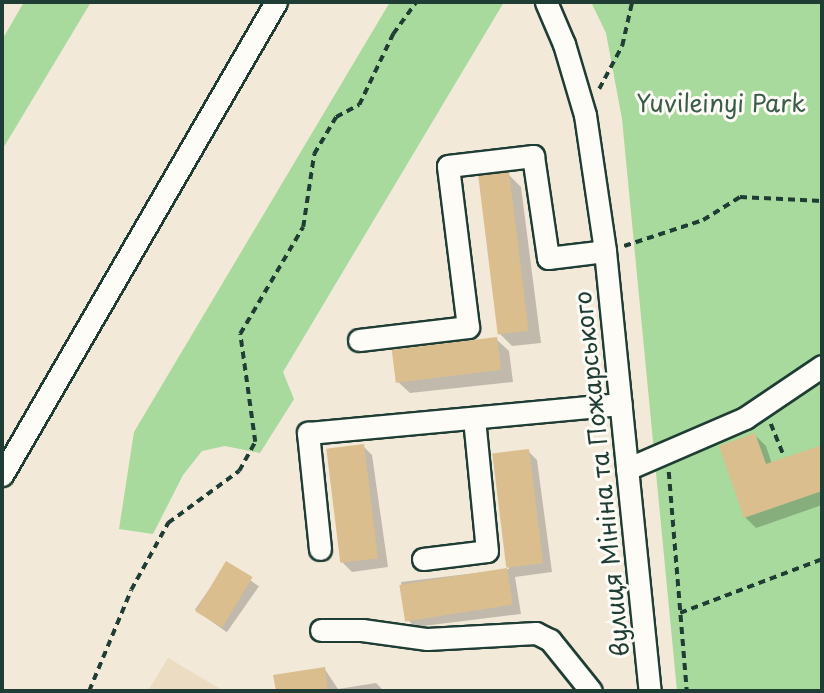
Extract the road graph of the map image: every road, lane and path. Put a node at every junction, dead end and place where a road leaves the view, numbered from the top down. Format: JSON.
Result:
{"nodes":[{"id":1,"x":276,"y":2,"type":"edge"},
{"id":2,"x":416,"y":2,"type":"edge"},
{"id":3,"x":546,"y":2,"type":"edge"},
{"id":4,"x":632,"y":2,"type":"edge"},
{"id":5,"x":585,"y":115,"type":"junction"},
{"id":6,"x":822,"y":201,"type":"edge"},
{"id":7,"x":605,"y":251,"type":"junction"},
{"id":8,"x":359,"y":340,"type":"dead end"},
{"id":9,"x":822,"y":366,"type":"edge"},
{"id":10,"x":621,"y":404,"type":"junction"},
{"id":11,"x":764,"y":406,"type":"junction"},
{"id":12,"x":474,"y":419,"type":"junction"},
{"id":13,"x":667,"y":452,"type":"junction"},
{"id":14,"x":784,"y":457,"type":"dead end"},
{"id":15,"x":627,"y":469,"type":"junction"},
{"id":16,"x":2,"y":475,"type":"edge"},
{"id":17,"x":320,"y":549,"type":"dead end"},
{"id":18,"x":423,"y":559,"type":"dead end"},
{"id":19,"x":822,"y":559,"type":"edge"},
{"id":20,"x":680,"y":613,"type":"junction"},
{"id":21,"x":321,"y":631,"type":"dead end"},
{"id":22,"x":89,"y":691,"type":"edge"},
{"id":23,"x":591,"y":691,"type":"edge"},
{"id":24,"x":650,"y":691,"type":"edge"},
{"id":25,"x":687,"y":691,"type":"edge"}],
"edges":[{"from":1,"to":16,"type":"street"},
{"from":2,"to":22,"type":"path"},
{"from":3,"to":5,"type":"street","name":"вулиця Мініна та Пожарського"},
{"from":4,"to":5,"type":"path"},
{"from":5,"to":7,"type":"street","name":"вулиця Мініна та Пожарського"},
{"from":6,"to":7,"type":"path"},
{"from":7,"to":8,"type":"street"},
{"from":7,"to":10,"type":"street","name":"вулиця Мініна та Пожарського"},
{"from":9,"to":11,"type":"street"},
{"from":10,"to":12,"type":"street"},
{"from":10,"to":15,"type":"street","name":"вулиця Мініна та Пожарського"},
{"from":11,"to":13,"type":"street"},
{"from":11,"to":14,"type":"path"},
{"from":12,"to":17,"type":"street"},
{"from":12,"to":18,"type":"street"},
{"from":13,"to":15,"type":"street"},
{"from":13,"to":20,"type":"path"},
{"from":15,"to":24,"type":"street","name":"вулиця Мініна та Пожарського"},
{"from":19,"to":20,"type":"path"},
{"from":20,"to":25,"type":"path"},
{"from":21,"to":23,"type":"street"}]}
